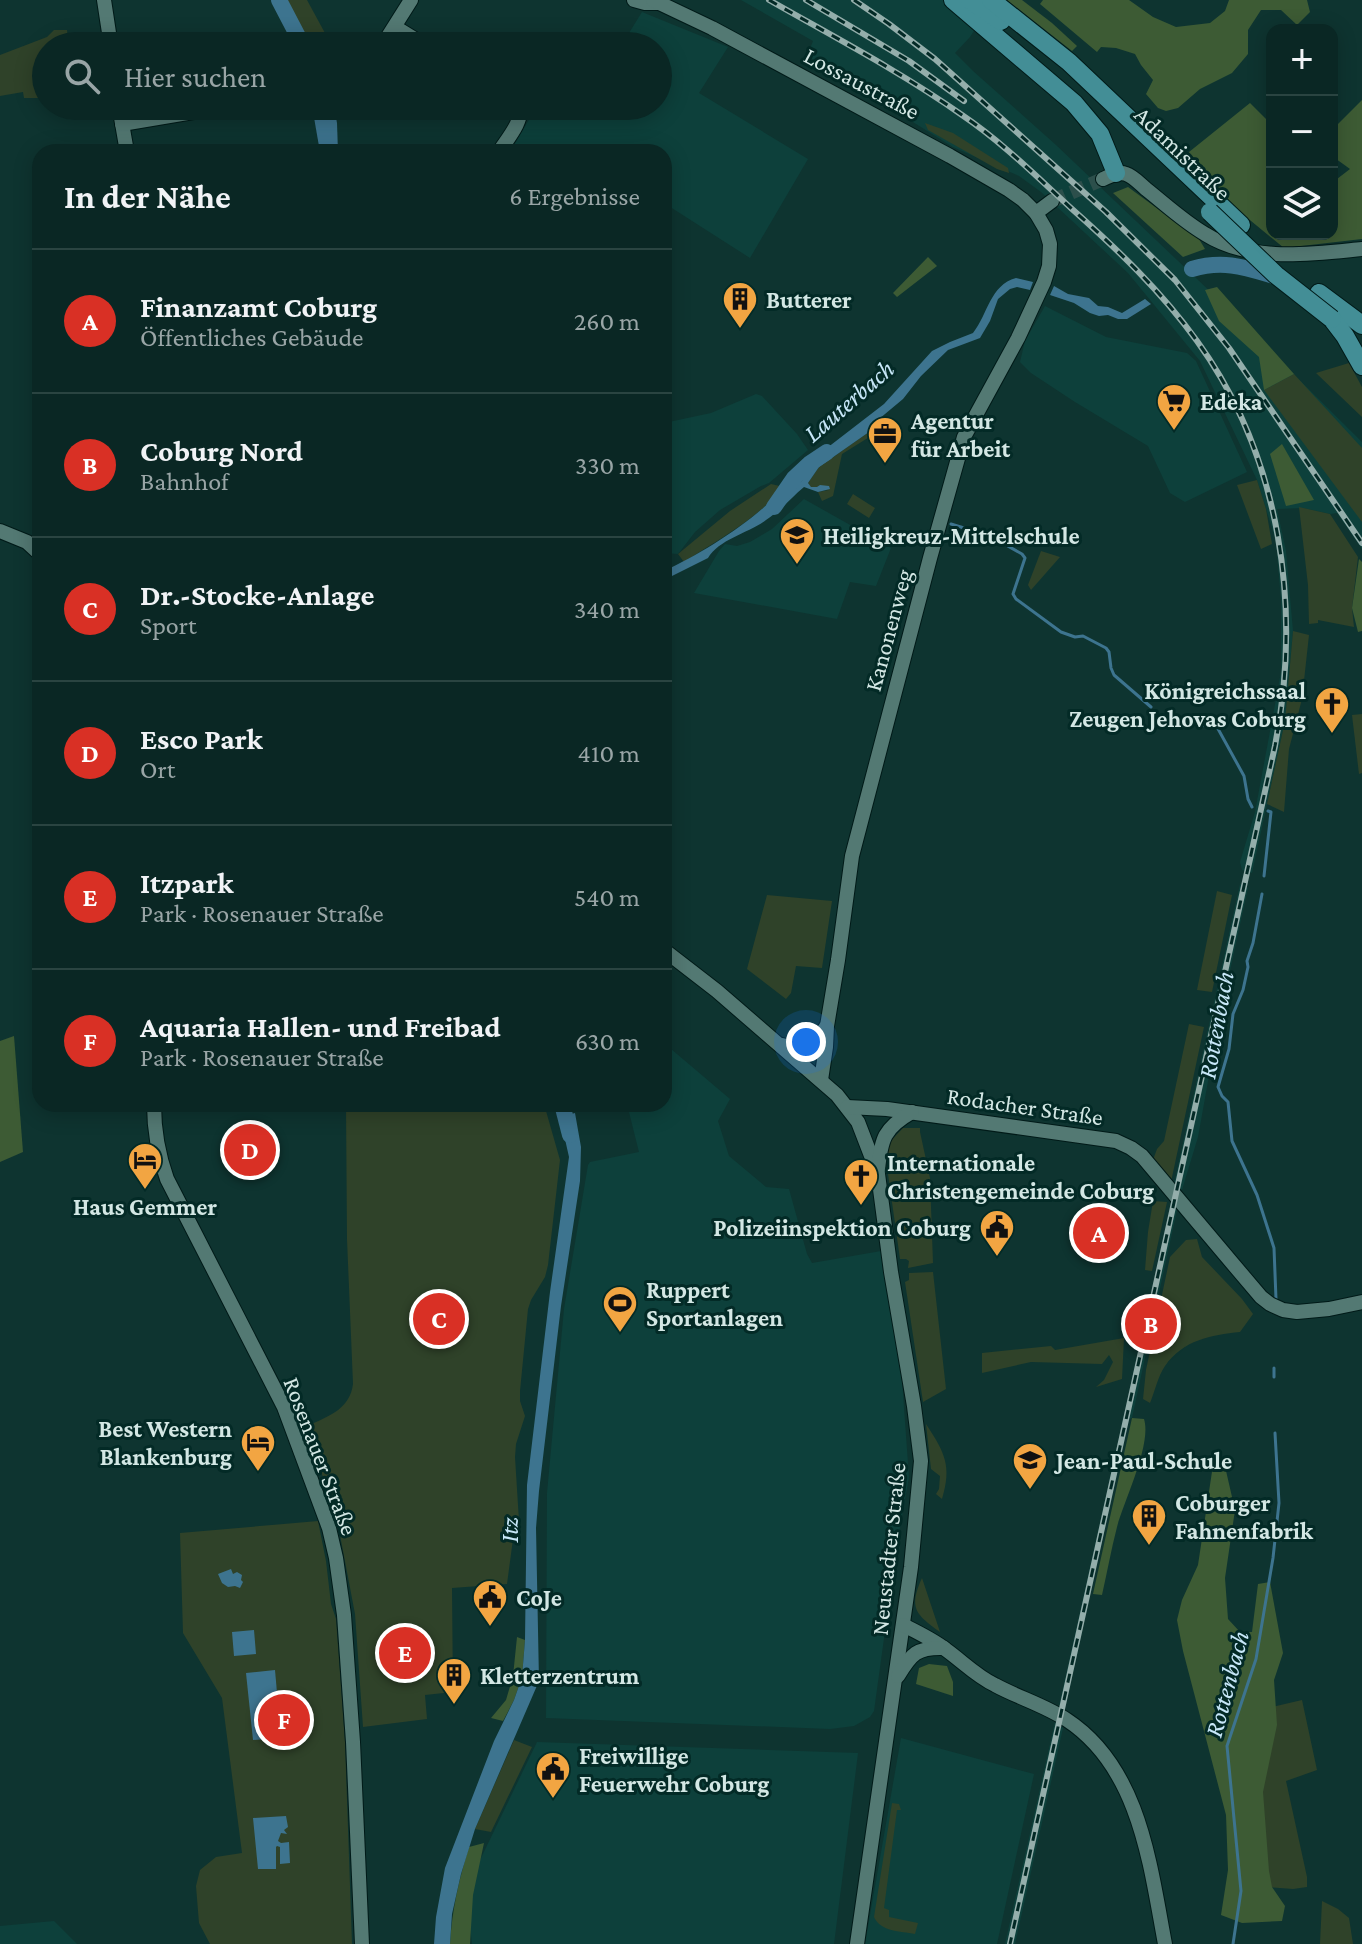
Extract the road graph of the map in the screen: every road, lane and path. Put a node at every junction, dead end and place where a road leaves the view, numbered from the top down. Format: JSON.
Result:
{"nodes":[{"id":1,"x":104,"y":0,"type":"edge"},
{"id":2,"x":411,"y":0,"type":"edge"},
{"id":3,"x":634,"y":0,"type":"edge"},
{"id":4,"x":953,"y":0,"type":"edge"},
{"id":5,"x":970,"y":0,"type":"edge"},
{"id":6,"x":991,"y":0,"type":"edge"},
{"id":7,"x":657,"y":2,"type":"edge"},
{"id":8,"x":395,"y":27,"type":"junction"},
{"id":9,"x":109,"y":32,"type":"edge"},
{"id":10,"x":392,"y":32,"type":"edge"},
{"id":11,"x":403,"y":32,"type":"edge"},
{"id":12,"x":121,"y":120,"type":"edge"},
{"id":13,"x":146,"y":120,"type":"edge"},
{"id":14,"x":518,"y":120,"type":"edge"},
{"id":15,"x":122,"y":124,"type":"junction"},
{"id":16,"x":126,"y":144,"type":"edge"},
{"id":17,"x":504,"y":144,"type":"edge"},
{"id":18,"x":1109,"y":176,"type":"joint"},
{"id":19,"x":1052,"y":201,"type":"tunnel mouth"},
{"id":20,"x":1214,"y":207,"type":"junction"},
{"id":21,"x":1036,"y":213,"type":"junction"},
{"id":22,"x":1362,"y":249,"type":"edge"},
{"id":23,"x":1319,"y":293,"type":"junction"},
{"id":24,"x":1362,"y":315,"type":"edge"},
{"id":25,"x":1332,"y":319,"type":"junction"},
{"id":26,"x":1362,"y":325,"type":"edge"},
{"id":27,"x":1362,"y":340,"type":"edge"},
{"id":28,"x":1362,"y":366,"type":"edge"},
{"id":29,"x":0,"y":531,"type":"edge"},
{"id":30,"x":32,"y":546,"type":"edge"},
{"id":31,"x":672,"y":956,"type":"edge"},
{"id":32,"x":827,"y":1026,"type":"junction"},
{"id":33,"x":779,"y":1044,"type":"junction"},
{"id":34,"x":821,"y":1080,"type":"junction"},
{"id":35,"x":847,"y":1107,"type":"junction"},
{"id":36,"x":872,"y":1108,"type":"junction"},
{"id":37,"x":154,"y":1112,"type":"edge"},
{"id":38,"x":912,"y":1112,"type":"junction"},
{"id":39,"x":859,"y":1125,"type":"junction"},
{"id":40,"x":878,"y":1174,"type":"junction"},
{"id":41,"x":1362,"y":1302,"type":"edge"},
{"id":42,"x":903,"y":1625,"type":"junction"},
{"id":43,"x":944,"y":1648,"type":"junction"},
{"id":44,"x":894,"y":1683,"type":"junction"},
{"id":45,"x":362,"y":1944,"type":"edge"},
{"id":46,"x":857,"y":1944,"type":"edge"},
{"id":47,"x":1165,"y":1944,"type":"edge"}],
"edges":[{"from":1,"to":9,"type":"street"},
{"from":2,"to":8,"type":"street"},
{"from":3,"to":7,"type":"street","name":"Lossaustraße"},
{"from":4,"to":18,"type":"highway"},
{"from":5,"to":20,"type":"highway","name":"Adamistraße"},
{"from":6,"to":20,"type":"highway","name":"Adamistraße"},
{"from":7,"to":21,"type":"street","name":"Lossaustraße"},
{"from":8,"to":10,"type":"street"},
{"from":8,"to":11,"type":"street"},
{"from":12,"to":15,"type":"street"},
{"from":13,"to":15,"type":"street"},
{"from":14,"to":17,"type":"street"},
{"from":15,"to":16,"type":"street"},
{"from":18,"to":22,"type":"street"},
{"from":19,"to":21,"type":"street"},
{"from":20,"to":23,"type":"highway","name":"Adamistraße"},
{"from":20,"to":25,"type":"highway","name":"Adamistraße","bridge":true},
{"from":21,"to":32,"type":"street","name":"Kanonenweg"},
{"from":23,"to":24,"type":"highway"},
{"from":23,"to":26,"type":"highway","name":"Adamistraße"},
{"from":25,"to":27,"type":"highway","name":"Adamistraße"},
{"from":25,"to":28,"type":"highway"},
{"from":29,"to":30,"type":"street"},
{"from":31,"to":33,"type":"street","name":"Neustadter Straße"},
{"from":32,"to":33,"type":"street"},
{"from":32,"to":34,"type":"street","name":"Kanonenweg"},
{"from":33,"to":34,"type":"street","name":"Neustadter Straße"},
{"from":34,"to":35,"type":"street","name":"Neustadter Straße"},
{"from":35,"to":36,"type":"street","name":"Rodacher Straße"},
{"from":35,"to":39,"type":"street","name":"Neustadter Straße"},
{"from":36,"to":38,"type":"street","name":"Rodacher Straße"},
{"from":36,"to":39,"type":"street"},
{"from":37,"to":45,"type":"street","name":"Rosenauer Straße"},
{"from":38,"to":40,"type":"street"},
{"from":38,"to":41,"type":"street","name":"Rodacher Straße"},
{"from":39,"to":40,"type":"street","name":"Neustadter Straße"},
{"from":40,"to":42,"type":"street","name":"Neustadter Straße"},
{"from":42,"to":43,"type":"street"},
{"from":42,"to":44,"type":"street","name":"Neustadter Straße"},
{"from":43,"to":44,"type":"street"},
{"from":43,"to":47,"type":"street"},
{"from":44,"to":46,"type":"street","name":"Neustadter Straße"}]}
